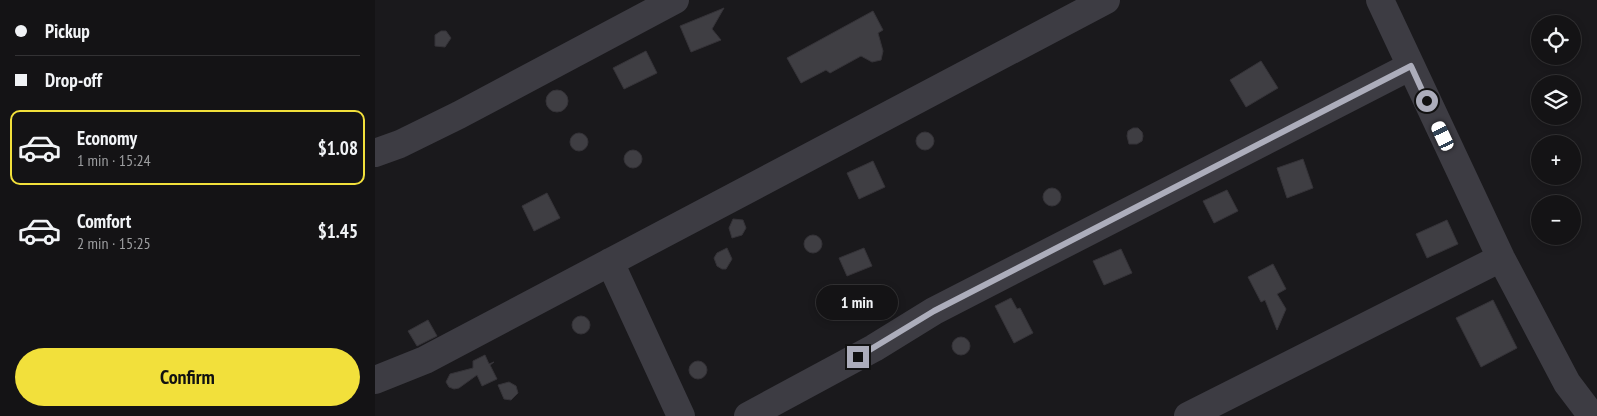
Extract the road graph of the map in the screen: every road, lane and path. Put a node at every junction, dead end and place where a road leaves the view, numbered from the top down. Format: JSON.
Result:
{"nodes":[{"id":1,"x":675,"y":0,"type":"edge"},
{"id":2,"x":1106,"y":0,"type":"edge"},
{"id":3,"x":1380,"y":0,"type":"edge"},
{"id":4,"x":1411,"y":66,"type":"junction"},
{"id":5,"x":375,"y":153,"type":"edge"},
{"id":6,"x":1501,"y":258,"type":"junction"},
{"id":7,"x":610,"y":262,"type":"junction"},
{"id":8,"x":375,"y":380,"type":"edge"},
{"id":9,"x":681,"y":416,"type":"edge"},
{"id":10,"x":748,"y":416,"type":"edge"},
{"id":11,"x":1188,"y":416,"type":"edge"},
{"id":12,"x":1592,"y":416,"type":"edge"}],
"edges":[{"from":1,"to":5,"type":"street"},
{"from":2,"to":7,"type":"street"},
{"from":3,"to":4,"type":"street"},
{"from":4,"to":6,"type":"street"},
{"from":4,"to":10,"type":"street"},
{"from":6,"to":11,"type":"street"},
{"from":6,"to":12,"type":"street"},
{"from":7,"to":8,"type":"street"},
{"from":7,"to":9,"type":"street"}]}
